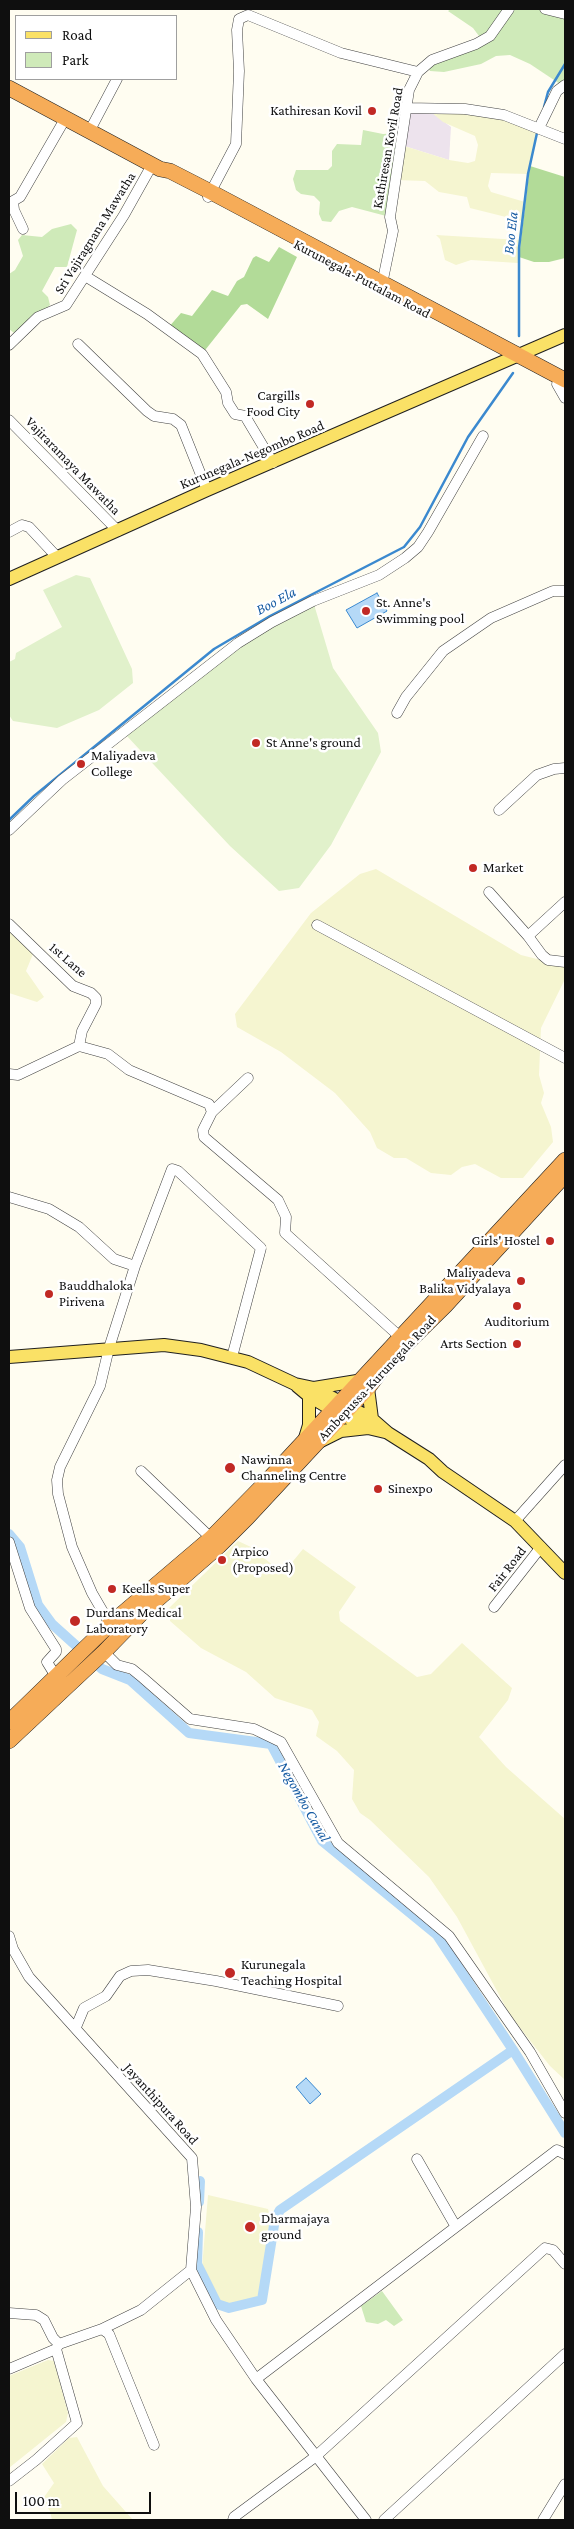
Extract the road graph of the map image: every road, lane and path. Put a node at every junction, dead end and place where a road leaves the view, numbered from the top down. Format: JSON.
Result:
{"nodes":[{"id":1,"x":509,"y":9,"type":"edge"},
{"id":2,"x":546,"y":9,"type":"edge"},
{"id":3,"x":565,"y":14,"type":"edge"},
{"id":4,"x":418,"y":72,"type":"junction"},
{"id":5,"x":116,"y":80,"type":"edge"},
{"id":6,"x":565,"y":85,"type":"edge"},
{"id":7,"x":9,"y":88,"type":"edge"},
{"id":8,"x":406,"y":108,"type":"junction"},
{"id":9,"x":65,"y":119,"type":"junction"},
{"id":10,"x":539,"y":128,"type":"junction"},
{"id":11,"x":89,"y":132,"type":"junction"},
{"id":12,"x":565,"y":139,"type":"edge"},
{"id":13,"x":156,"y":167,"type":"junction"},
{"id":14,"x":209,"y":194,"type":"junction"},
{"id":15,"x":23,"y":229,"type":"dead end"},
{"id":16,"x":85,"y":276,"type":"junction"},
{"id":17,"x":382,"y":286,"type":"junction"},
{"id":18,"x":9,"y":328,"type":"edge"},
{"id":19,"x":565,"y":335,"type":"edge"},
{"id":20,"x":18,"y":336,"type":"junction"},
{"id":21,"x":78,"y":344,"type":"dead end"},
{"id":22,"x":9,"y":345,"type":"edge"},
{"id":23,"x":514,"y":357,"type":"junction"},
{"id":24,"x":562,"y":384,"type":"edge"},
{"id":25,"x":565,"y":398,"type":"edge"},
{"id":26,"x":9,"y":420,"type":"edge"},
{"id":27,"x":483,"y":436,"type":"dead end"},
{"id":28,"x":273,"y":463,"type":"junction"},
{"id":29,"x":207,"y":490,"type":"junction"},
{"id":30,"x":118,"y":531,"type":"junction"},
{"id":31,"x":9,"y":532,"type":"edge"},
{"id":32,"x":57,"y":557,"type":"junction"},
{"id":33,"x":9,"y":579,"type":"edge"},
{"id":34,"x":565,"y":591,"type":"edge"},
{"id":35,"x":397,"y":713,"type":"dead end"},
{"id":36,"x":565,"y":768,"type":"edge"},
{"id":37,"x":499,"y":810,"type":"dead end"},
{"id":38,"x":9,"y":830,"type":"edge"},
{"id":39,"x":489,"y":892,"type":"dead end"},
{"id":40,"x":565,"y":902,"type":"edge"},
{"id":41,"x":9,"y":924,"type":"edge"},
{"id":42,"x":317,"y":925,"type":"dead end"},
{"id":43,"x":528,"y":936,"type":"junction"},
{"id":44,"x":565,"y":962,"type":"edge"},
{"id":45,"x":79,"y":1046,"type":"junction"},
{"id":46,"x":565,"y":1058,"type":"edge"},
{"id":47,"x":9,"y":1074,"type":"edge"},
{"id":48,"x":248,"y":1078,"type":"dead end"},
{"id":49,"x":212,"y":1112,"type":"junction"},
{"id":50,"x":565,"y":1160,"type":"edge"},
{"id":51,"x":565,"y":1175,"type":"edge"},
{"id":52,"x":9,"y":1197,"type":"edge"},
{"id":53,"x":135,"y":1266,"type":"junction"},
{"id":54,"x":399,"y":1336,"type":"junction"},
{"id":55,"x":109,"y":1348,"type":"junction"},
{"id":56,"x":9,"y":1357,"type":"edge"},
{"id":57,"x":232,"y":1357,"type":"junction"},
{"id":58,"x":362,"y":1385,"type":"junction"},
{"id":59,"x":312,"y":1392,"type":"junction"},
{"id":60,"x":340,"y":1408,"type":"junction"},
{"id":61,"x":370,"y":1423,"type":"junction"},
{"id":62,"x":311,"y":1441,"type":"junction"},
{"id":63,"x":565,"y":1465,"type":"edge"},
{"id":64,"x":141,"y":1471,"type":"dead end"},
{"id":65,"x":515,"y":1521,"type":"junction"},
{"id":66,"x":211,"y":1538,"type":"junction"},
{"id":67,"x":9,"y":1542,"type":"edge"},
{"id":68,"x":541,"y":1547,"type":"junction"},
{"id":69,"x":565,"y":1574,"type":"edge"},
{"id":70,"x":494,"y":1608,"type":"dead end"},
{"id":71,"x":110,"y":1624,"type":"junction"},
{"id":72,"x":104,"y":1652,"type":"junction"},
{"id":73,"x":55,"y":1675,"type":"junction"},
{"id":74,"x":9,"y":1722,"type":"edge"},
{"id":75,"x":9,"y":1741,"type":"edge"},
{"id":76,"x":9,"y":1936,"type":"edge"},
{"id":77,"x":338,"y":2006,"type":"dead end"},
{"id":78,"x":76,"y":2027,"type":"junction"},
{"id":79,"x":565,"y":2113,"type":"edge"},
{"id":80,"x":565,"y":2154,"type":"edge"},
{"id":81,"x":416,"y":2160,"type":"dead end"},
{"id":82,"x":456,"y":2227,"type":"junction"},
{"id":83,"x":565,"y":2264,"type":"edge"},
{"id":84,"x":191,"y":2270,"type":"junction"},
{"id":85,"x":9,"y":2314,"type":"edge"},
{"id":86,"x":102,"y":2329,"type":"junction"},
{"id":87,"x":58,"y":2346,"type":"junction"},
{"id":88,"x":565,"y":2354,"type":"edge"},
{"id":89,"x":9,"y":2369,"type":"edge"},
{"id":90,"x":256,"y":2379,"type":"junction"},
{"id":91,"x":154,"y":2446,"type":"dead end"},
{"id":92,"x":315,"y":2457,"type":"junction"},
{"id":93,"x":9,"y":2480,"type":"edge"},
{"id":94,"x":565,"y":2484,"type":"edge"},
{"id":95,"x":233,"y":2520,"type":"edge"},
{"id":96,"x":366,"y":2520,"type":"edge"},
{"id":97,"x":384,"y":2520,"type":"edge"},
{"id":98,"x":543,"y":2520,"type":"edge"}],
"edges":[{"from":1,"to":4,"type":"street"},
{"from":2,"to":3,"type":"street"},
{"from":4,"to":8,"type":"street","name":"Kathiresan Kovil Road"},
{"from":4,"to":14,"type":"street"},
{"from":5,"to":11,"type":"street"},
{"from":6,"to":10,"type":"street"},
{"from":7,"to":9,"type":"highway","name":"Kurunegala-Puttalam Road"},
{"from":8,"to":10,"type":"street"},
{"from":8,"to":17,"type":"street","name":"Kathiresan Kovil Road"},
{"from":9,"to":11,"type":"highway","name":"Kurunegala-Puttalam Road"},
{"from":9,"to":15,"type":"street"},
{"from":10,"to":12,"type":"street"},
{"from":11,"to":13,"type":"highway","name":"Kurunegala-Puttalam Road"},
{"from":13,"to":14,"type":"highway","name":"Kurunegala-Puttalam Road"},
{"from":13,"to":16,"type":"street","name":"Sri Vajiragnana Mawatha"},
{"from":14,"to":17,"type":"highway","name":"Kurunegala-Puttalam Road"},
{"from":16,"to":20,"type":"street","name":"Sri Vajiragnana Mawatha"},
{"from":16,"to":28,"type":"street"},
{"from":17,"to":23,"type":"highway","name":"Kurunegala-Puttalam Road"},
{"from":18,"to":20,"type":"street"},
{"from":19,"to":23,"type":"main road","name":"Kurunegala-Negombo Road"},
{"from":20,"to":22,"type":"street","name":"Sri Vajiragnana Mawatha"},
{"from":21,"to":29,"type":"street"},
{"from":23,"to":24,"type":"highway","name":"Kurunegala-Puttalam Road"},
{"from":23,"to":28,"type":"main road","name":"Kurunegala-Negombo Road"},
{"from":24,"to":25,"type":"street"},
{"from":26,"to":30,"type":"street","name":"Vajiraramaya Mawatha"},
{"from":27,"to":38,"type":"street"},
{"from":28,"to":29,"type":"main road","name":"Kurunegala-Negombo Road"},
{"from":29,"to":30,"type":"main road","name":"Kurunegala-Negombo Road"},
{"from":30,"to":32,"type":"main road","name":"Kurunegala-Negombo Road"},
{"from":31,"to":32,"type":"street"},
{"from":32,"to":33,"type":"main road","name":"Kurunegala-Negombo Road"},
{"from":34,"to":35,"type":"street"},
{"from":36,"to":37,"type":"street"},
{"from":39,"to":43,"type":"street"},
{"from":40,"to":43,"type":"street"},
{"from":41,"to":45,"type":"street","name":"1st Lane"},
{"from":42,"to":46,"type":"street"},
{"from":43,"to":44,"type":"street"},
{"from":45,"to":47,"type":"street"},
{"from":45,"to":49,"type":"street"},
{"from":48,"to":49,"type":"street"},
{"from":49,"to":54,"type":"street"},
{"from":50,"to":54,"type":"highway","name":"Ambepussa-Kurunegala Road"},
{"from":51,"to":58,"type":"highway","name":"Ambepussa-Kurunegala Road"},
{"from":52,"to":53,"type":"street"},
{"from":53,"to":55,"type":"street"},
{"from":53,"to":57,"type":"street"},
{"from":54,"to":58,"type":"highway","name":"Ambepussa-Kurunegala Road"},
{"from":55,"to":56,"type":"main road"},
{"from":55,"to":57,"type":"main road"},
{"from":55,"to":71,"type":"street"},
{"from":57,"to":59,"type":"main road"},
{"from":58,"to":59,"type":"main road"},
{"from":58,"to":60,"type":"highway","name":"Ambepussa-Kurunegala Road"},
{"from":58,"to":61,"type":"main road"},
{"from":59,"to":60,"type":"main road"},
{"from":59,"to":62,"type":"main road"},
{"from":60,"to":61,"type":"main road"},
{"from":60,"to":62,"type":"highway","name":"Ambepussa-Kurunegala Road"},
{"from":61,"to":62,"type":"main road"},
{"from":61,"to":65,"type":"main road"},
{"from":62,"to":66,"type":"highway","name":"Ambepussa-Kurunegala Road"},
{"from":62,"to":72,"type":"highway","name":"Ambepussa-Kurunegala Road"},
{"from":63,"to":65,"type":"street"},
{"from":64,"to":66,"type":"street"},
{"from":65,"to":68,"type":"main road"},
{"from":66,"to":71,"type":"highway","name":"Ambepussa-Kurunegala Road"},
{"from":67,"to":73,"type":"street"},
{"from":68,"to":69,"type":"main road"},
{"from":68,"to":70,"type":"street","name":"Fair Road"},
{"from":71,"to":73,"type":"highway","name":"Ambepussa-Kurunegala Road"},
{"from":72,"to":75,"type":"highway","name":"Ambepussa-Kurunegala Road"},
{"from":72,"to":79,"type":"street"},
{"from":73,"to":74,"type":"highway","name":"Ambepussa-Kurunegala Road"},
{"from":76,"to":78,"type":"street","name":"Jayanthipura Road"},
{"from":77,"to":78,"type":"street"},
{"from":78,"to":84,"type":"street","name":"Jayanthipura Road"},
{"from":80,"to":82,"type":"street"},
{"from":81,"to":82,"type":"street"},
{"from":82,"to":90,"type":"street"},
{"from":83,"to":92,"type":"street"},
{"from":84,"to":86,"type":"street"},
{"from":84,"to":90,"type":"street"},
{"from":85,"to":87,"type":"street"},
{"from":86,"to":87,"type":"street"},
{"from":86,"to":91,"type":"street"},
{"from":87,"to":89,"type":"street"},
{"from":87,"to":93,"type":"street"},
{"from":88,"to":97,"type":"street"},
{"from":90,"to":92,"type":"street"},
{"from":92,"to":95,"type":"street"},
{"from":92,"to":96,"type":"street"},
{"from":94,"to":98,"type":"street"}]}
